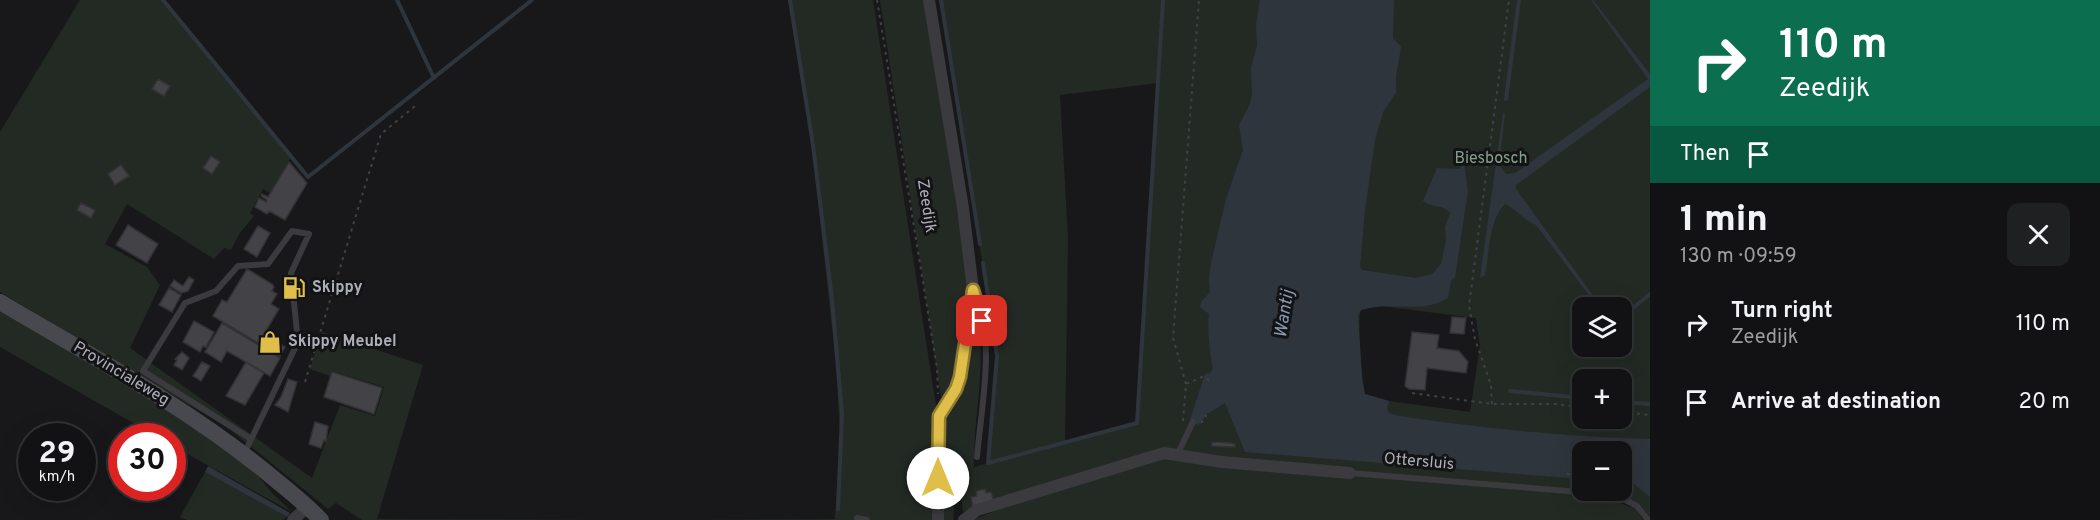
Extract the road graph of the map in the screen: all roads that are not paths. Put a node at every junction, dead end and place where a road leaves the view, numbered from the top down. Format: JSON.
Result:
{"nodes":[{"id":1,"x":929,"y":0,"type":"edge"},
{"id":2,"x":973,"y":290,"type":"junction"},
{"id":3,"x":0,"y":302,"type":"edge"},
{"id":4,"x":169,"y":395,"type":"junction"},
{"id":5,"x":198,"y":414,"type":"junction"},
{"id":6,"x":1193,"y":422,"type":"dead end"},
{"id":7,"x":251,"y":439,"type":"junction"},
{"id":8,"x":1178,"y":453,"type":"junction"},
{"id":9,"x":244,"y":454,"type":"junction"},
{"id":10,"x":977,"y":457,"type":"dead end"},
{"id":11,"x":1350,"y":473,"type":"joint"},
{"id":12,"x":308,"y":506,"type":"junction"},
{"id":13,"x":857,"y":518,"type":"dead end"},
{"id":14,"x":293,"y":520,"type":"edge"},
{"id":15,"x":321,"y":520,"type":"edge"},
{"id":16,"x":867,"y":520,"type":"edge"},
{"id":17,"x":938,"y":520,"type":"edge"},
{"id":18,"x":964,"y":520,"type":"edge"},
{"id":19,"x":1648,"y":520,"type":"edge"}],
"edges":[{"from":1,"to":2,"type":"street"},
{"from":2,"to":10,"type":"lane"},
{"from":2,"to":17,"type":"street"},
{"from":3,"to":4,"type":"main road","name":"Provincialeweg"},
{"from":4,"to":5,"type":"main road","name":"Provincialeweg"},
{"from":4,"to":7,"type":"lane"},
{"from":5,"to":7,"type":"lane"},
{"from":5,"to":9,"type":"main road","name":"Provincialeweg"},
{"from":6,"to":8,"type":"lane"},
{"from":7,"to":9,"type":"lane"},
{"from":8,"to":11,"type":"street","name":"Ottersluis"},
{"from":8,"to":18,"type":"street"},
{"from":9,"to":12,"type":"main road","name":"Provincialeweg"},
{"from":11,"to":19,"type":"lane","name":"Ottersluis"},
{"from":12,"to":14,"type":"street"},
{"from":12,"to":15,"type":"main road","name":"Provincialeweg"},
{"from":13,"to":16,"type":"lane"}]}
